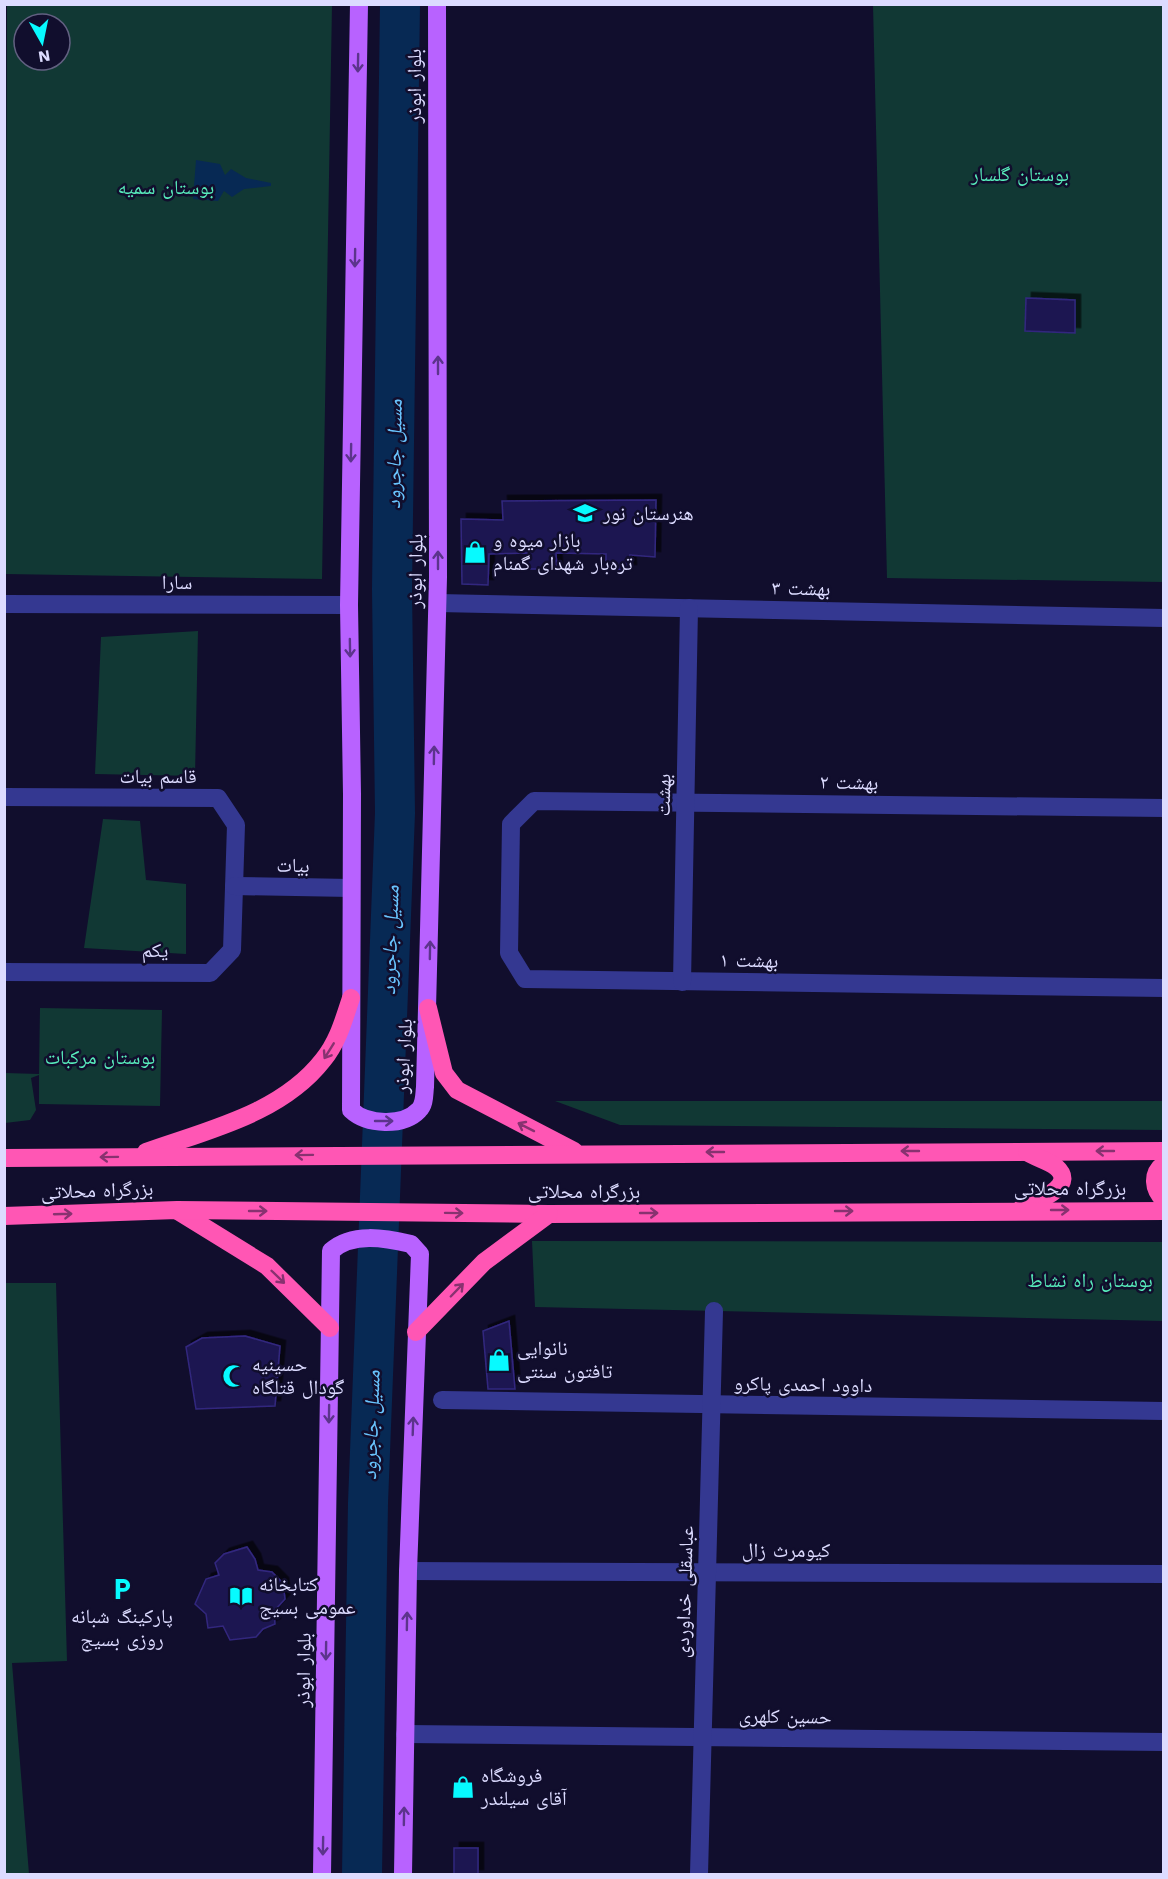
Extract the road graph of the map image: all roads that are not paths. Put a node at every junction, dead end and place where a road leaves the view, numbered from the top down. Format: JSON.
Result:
{"nodes":[{"id":1,"x":359,"y":4,"type":"edge"},
{"id":2,"x":436,"y":4,"type":"edge"},
{"id":3,"x":438,"y":603,"type":"junction"},
{"id":4,"x":4,"y":604,"type":"edge"},
{"id":5,"x":349,"y":605,"type":"junction"},
{"id":6,"x":689,"y":609,"type":"junction"},
{"id":7,"x":1164,"y":618,"type":"edge"},
{"id":8,"x":4,"y":797,"type":"edge"},
{"id":9,"x":534,"y":801,"type":"joint"},
{"id":10,"x":685,"y":802,"type":"junction"},
{"id":11,"x":1164,"y":807,"type":"edge"},
{"id":12,"x":234,"y":886,"type":"junction"},
{"id":13,"x":351,"y":888,"type":"junction"},
{"id":14,"x":4,"y":972,"type":"edge"},
{"id":15,"x":682,"y":982,"type":"junction"},
{"id":16,"x":1164,"y":988,"type":"edge"},
{"id":17,"x":351,"y":998,"type":"junction"},
{"id":18,"x":428,"y":1008,"type":"junction"},
{"id":19,"x":1024,"y":1151,"type":"junction"},
{"id":20,"x":1164,"y":1151,"type":"edge"},
{"id":21,"x":578,"y":1153,"type":"junction"},
{"id":22,"x":134,"y":1157,"type":"junction"},
{"id":23,"x":4,"y":1158,"type":"edge"},
{"id":24,"x":1164,"y":1164,"type":"edge"},
{"id":25,"x":1164,"y":1200,"type":"edge"},
{"id":26,"x":177,"y":1210,"type":"junction"},
{"id":27,"x":1020,"y":1210,"type":"junction"},
{"id":28,"x":1164,"y":1211,"type":"edge"},
{"id":29,"x":549,"y":1214,"type":"junction"},
{"id":30,"x":4,"y":1216,"type":"edge"},
{"id":31,"x":714,"y":1311,"type":"dead end"},
{"id":32,"x":330,"y":1328,"type":"junction"},
{"id":33,"x":416,"y":1332,"type":"junction"},
{"id":34,"x":442,"y":1400,"type":"dead end"},
{"id":35,"x":712,"y":1405,"type":"junction"},
{"id":36,"x":1164,"y":1412,"type":"edge"},
{"id":37,"x":408,"y":1571,"type":"junction"},
{"id":38,"x":707,"y":1572,"type":"junction"},
{"id":39,"x":1164,"y":1574,"type":"edge"},
{"id":40,"x":405,"y":1734,"type":"junction"},
{"id":41,"x":703,"y":1737,"type":"junction"},
{"id":42,"x":1164,"y":1742,"type":"edge"},
{"id":43,"x":322,"y":1875,"type":"edge"},
{"id":44,"x":403,"y":1875,"type":"edge"},
{"id":45,"x":699,"y":1875,"type":"edge"}],
"edges":[{"from":1,"to":5,"type":"main road","name":"بلوار ابوذر","one_way":true},
{"from":3,"to":2,"type":"main road","name":"بلوار ابوذر","one_way":true},
{"from":3,"to":6,"type":"street","name":"بهشت ۳"},
{"from":18,"to":3,"type":"main road","name":"بلوار ابوذر","one_way":true},
{"from":4,"to":5,"type":"street","name":"سارا"},
{"from":5,"to":13,"type":"main road","name":"بلوار ابوذر","one_way":true},
{"from":6,"to":7,"type":"street","name":"بهشت ۳"},
{"from":6,"to":10,"type":"street","name":"بهشت"},
{"from":8,"to":12,"type":"street","name":"قاسم بیات"},
{"from":9,"to":10,"type":"street","name":"بهشت ۲"},
{"from":9,"to":15,"type":"street","name":"بهشت ۱"},
{"from":10,"to":11,"type":"street","name":"بهشت ۲"},
{"from":10,"to":15,"type":"street","name":"بهشت"},
{"from":12,"to":13,"type":"street","name":"بیات"},
{"from":12,"to":14,"type":"street","name":"یکم"},
{"from":13,"to":17,"type":"main road","name":"بلوار ابوذر"},
{"from":15,"to":16,"type":"street","name":"بهشت ۱"},
{"from":17,"to":18,"type":"main road","name":"بلوار ابوذر","one_way":true},
{"from":17,"to":22,"type":"highway","one_way":true},
{"from":21,"to":18,"type":"highway","one_way":true},
{"from":20,"to":19,"type":"highway","name":"بزرگراه محلاتی","one_way":true},
{"from":19,"to":21,"type":"highway","name":"بزرگراه محلاتی","one_way":true},
{"from":19,"to":27,"type":"highway"},
{"from":21,"to":22,"type":"highway","name":"بزرگراه محلاتی","one_way":true},
{"from":22,"to":23,"type":"highway","name":"بزرگراه محلاتی","one_way":true},
{"from":24,"to":25,"type":"highway"},
{"from":26,"to":29,"type":"highway","name":"بزرگراه محلاتی","one_way":true},
{"from":30,"to":26,"type":"highway","name":"بزرگراه محلاتی","one_way":true},
{"from":26,"to":32,"type":"highway","one_way":true},
{"from":27,"to":28,"type":"highway","name":"بزرگراه محلاتی","one_way":true},
{"from":29,"to":27,"type":"highway","name":"بزرگراه محلاتی","one_way":true},
{"from":33,"to":29,"type":"highway","one_way":true},
{"from":31,"to":35,"type":"street","name":"عباسقلی خداوردی"},
{"from":32,"to":33,"type":"main road","name":"بلوار ابوذر"},
{"from":32,"to":43,"type":"main road","name":"بلوار ابوذر","one_way":true},
{"from":37,"to":33,"type":"main road","one_way":true},
{"from":34,"to":35,"type":"street","name":"داوود احمدی پاکرو"},
{"from":35,"to":36,"type":"street","name":"داوود احمدی پاکرو"},
{"from":35,"to":38,"type":"street","name":"عباسقلی خداوردی"},
{"from":37,"to":38,"type":"street","name":"کیومرث زال"},
{"from":40,"to":37,"type":"main road","one_way":true},
{"from":38,"to":39,"type":"street","name":"کیومرث زال"},
{"from":38,"to":41,"type":"street","name":"عباسقلی خداوردی"},
{"from":40,"to":41,"type":"street","name":"حسین کلهری"},
{"from":44,"to":40,"type":"main road","one_way":true},
{"from":41,"to":42,"type":"street","name":"حسین کلهری"},
{"from":41,"to":45,"type":"street","name":"عباسقلی خداوردی"}]}
